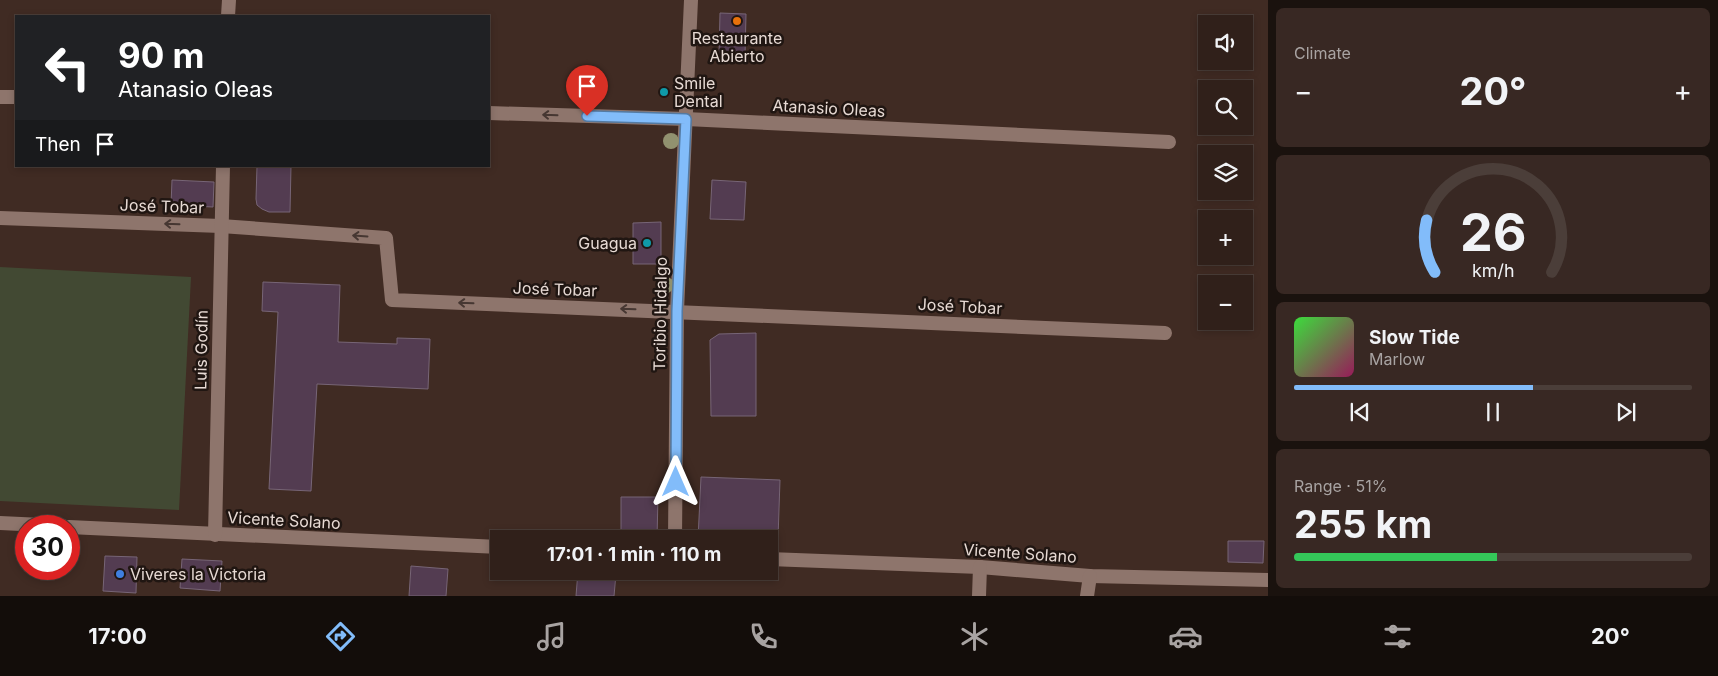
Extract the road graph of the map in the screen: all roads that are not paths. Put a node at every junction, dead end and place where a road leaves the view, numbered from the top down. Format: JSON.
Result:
{"nodes":[{"id":1,"x":229,"y":0,"type":"edge"},
{"id":2,"x":691,"y":0,"type":"edge"},
{"id":3,"x":228,"y":15,"type":"edge"},
{"id":4,"x":0,"y":96,"type":"edge"},
{"id":5,"x":15,"y":97,"type":"edge"},
{"id":6,"x":490,"y":113,"type":"edge"},
{"id":7,"x":686,"y":119,"type":"junction"},
{"id":8,"x":1168,"y":142,"type":"dead end"},
{"id":9,"x":223,"y":167,"type":"edge"},
{"id":10,"x":0,"y":218,"type":"edge"},
{"id":11,"x":221,"y":226,"type":"junction"},
{"id":12,"x":677,"y":311,"type":"junction"},
{"id":13,"x":1166,"y":333,"type":"dead end"},
{"id":14,"x":0,"y":523,"type":"edge"},
{"id":15,"x":15,"y":524,"type":"edge"},
{"id":16,"x":80,"y":528,"type":"edge"},
{"id":17,"x":675,"y":530,"type":"edge"},
{"id":18,"x":215,"y":535,"type":"junction"},
{"id":19,"x":490,"y":547,"type":"edge"},
{"id":20,"x":778,"y":559,"type":"edge"},
{"id":21,"x":980,"y":567,"type":"junction"},
{"id":22,"x":1090,"y":576,"type":"junction"},
{"id":23,"x":1268,"y":580,"type":"edge"},
{"id":24,"x":979,"y":596,"type":"edge"},
{"id":25,"x":1087,"y":596,"type":"edge"}],
"edges":[{"from":1,"to":3,"type":"street"},
{"from":2,"to":7,"type":"street","name":"Toribio Hidalgo"},
{"from":4,"to":5,"type":"street"},
{"from":7,"to":6,"type":"street","name":"Atanasio Oleas","one_way":true},
{"from":7,"to":8,"type":"street","name":"Atanasio Oleas"},
{"from":7,"to":12,"type":"street","name":"Toribio Hidalgo"},
{"from":9,"to":11,"type":"street","name":"Luis Godín"},
{"from":11,"to":10,"type":"street","name":"José Tobar","one_way":true},
{"from":12,"to":11,"type":"street","name":"José Tobar","one_way":true},
{"from":11,"to":18,"type":"street","name":"Luis Godín"},
{"from":12,"to":13,"type":"street","name":"José Tobar"},
{"from":12,"to":17,"type":"street","name":"Toribio Hidalgo"},
{"from":14,"to":15,"type":"street"},
{"from":16,"to":18,"type":"street","name":"Vicente Solano"},
{"from":18,"to":19,"type":"street","name":"Vicente Solano"},
{"from":20,"to":21,"type":"street","name":"Vicente Solano"},
{"from":21,"to":22,"type":"street","name":"Vicente Solano"},
{"from":21,"to":24,"type":"street"},
{"from":22,"to":23,"type":"street","name":"Vicente Solano"},
{"from":22,"to":25,"type":"street"}]}
